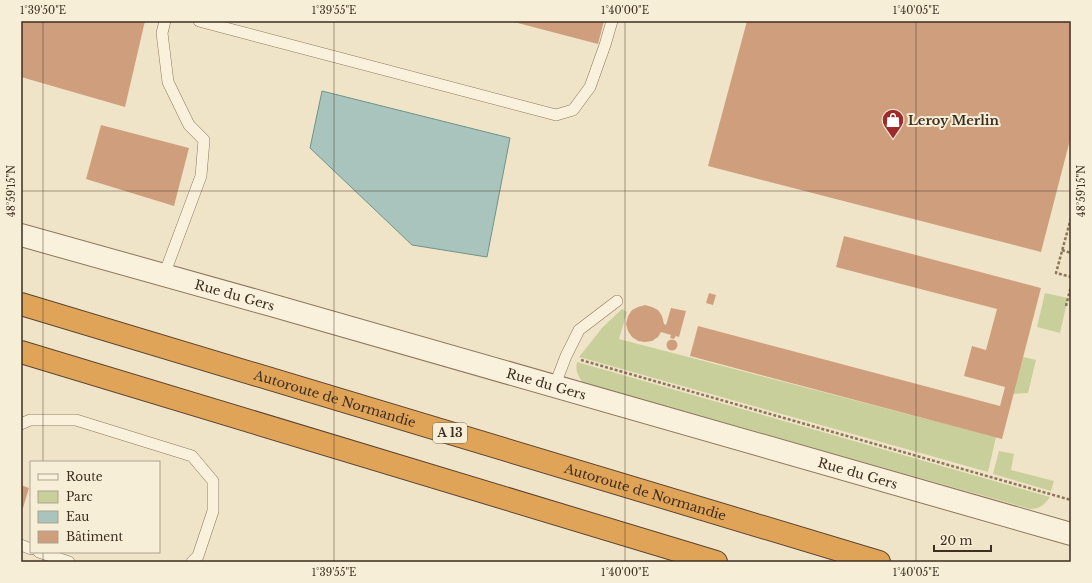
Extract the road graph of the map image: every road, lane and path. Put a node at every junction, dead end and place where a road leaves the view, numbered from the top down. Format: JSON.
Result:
{"nodes":[{"id":1,"x":165,"y":21,"type":"edge"},
{"id":2,"x":199,"y":21,"type":"edge"},
{"id":3,"x":612,"y":21,"type":"edge"},
{"id":4,"x":1071,"y":218,"type":"edge"},
{"id":5,"x":21,"y":235,"type":"edge"},
{"id":6,"x":1062,"y":250,"type":"junction"},
{"id":7,"x":1071,"y":253,"type":"edge"},
{"id":8,"x":164,"y":275,"type":"junction"},
{"id":9,"x":1071,"y":277,"type":"edge"},
{"id":10,"x":1071,"y":286,"type":"edge"},
{"id":11,"x":617,"y":300,"type":"dead end"},
{"id":12,"x":21,"y":304,"type":"edge"},
{"id":13,"x":1066,"y":306,"type":"dead end"},
{"id":14,"x":21,"y":352,"type":"edge"},
{"id":15,"x":566,"y":356,"type":"junction"},
{"id":16,"x":554,"y":387,"type":"junction"},
{"id":17,"x":21,"y":424,"type":"edge"},
{"id":18,"x":1071,"y":500,"type":"edge"},
{"id":19,"x":1071,"y":534,"type":"edge"},
{"id":20,"x":21,"y":545,"type":"edge"},
{"id":21,"x":30,"y":550,"type":"edge"},
{"id":22,"x":42,"y":553,"type":"edge"},
{"id":23,"x":69,"y":562,"type":"edge"},
{"id":24,"x":192,"y":562,"type":"edge"},
{"id":25,"x":716,"y":562,"type":"edge"},
{"id":26,"x":879,"y":562,"type":"edge"}],
"edges":[{"from":1,"to":8,"type":"lane"},
{"from":2,"to":3,"type":"lane"},
{"from":4,"to":6,"type":"path"},
{"from":5,"to":8,"type":"street","name":"Rue du Gers"},
{"from":6,"to":7,"type":"path"},
{"from":6,"to":9,"type":"path"},
{"from":8,"to":16,"type":"street","name":"Rue du Gers"},
{"from":10,"to":13,"type":"path"},
{"from":11,"to":15,"type":"lane"},
{"from":12,"to":26,"type":"highway","name":"Autoroute de Normandie","number":"A 13"},
{"from":14,"to":25,"type":"highway"},
{"from":15,"to":16,"type":"lane"},
{"from":15,"to":18,"type":"path"},
{"from":16,"to":19,"type":"street","name":"Rue du Gers"},
{"from":17,"to":24,"type":"lane"},
{"from":20,"to":21,"type":"lane"},
{"from":22,"to":23,"type":"lane"}]}
